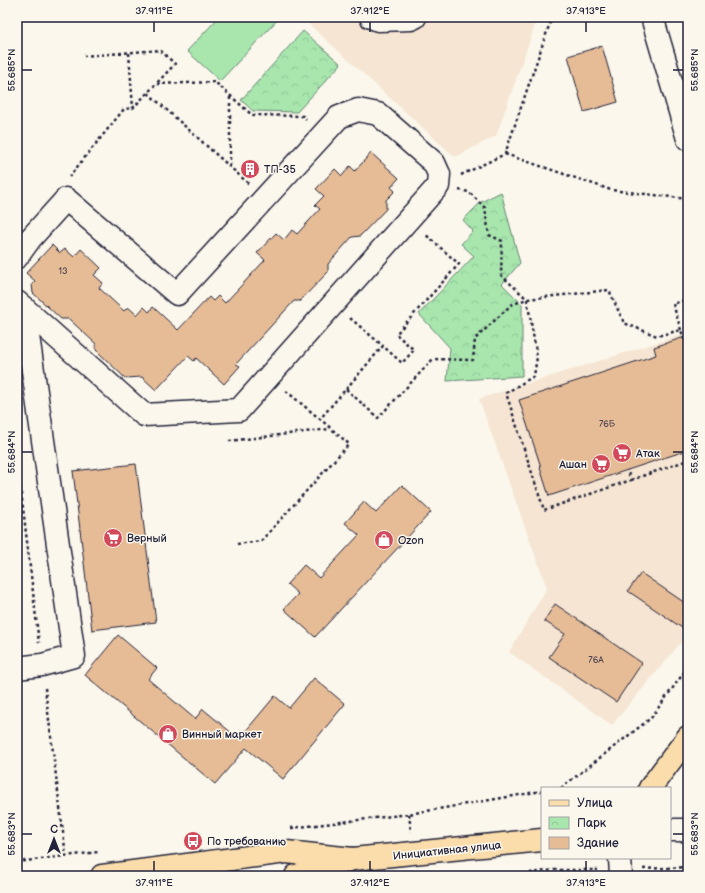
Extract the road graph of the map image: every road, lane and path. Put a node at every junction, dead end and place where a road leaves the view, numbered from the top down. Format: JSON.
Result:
{"nodes":[{"id":1,"x":372,"y":17,"type":"edge"},
{"id":2,"x":415,"y":17,"type":"edge"},
{"id":3,"x":552,"y":17,"type":"edge"},
{"id":4,"x":652,"y":17,"type":"edge"},
{"id":5,"x":129,"y":53,"type":"junction"},
{"id":6,"x":84,"y":56,"type":"dead end"},
{"id":7,"x":156,"y":84,"type":"junction"},
{"id":8,"x":148,"y":94,"type":"junction"},
{"id":9,"x":230,"y":96,"type":"junction"},
{"id":10,"x":133,"y":108,"type":"junction"},
{"id":11,"x":323,"y":134,"type":"junction"},
{"id":12,"x":688,"y":139,"type":"edge"},
{"id":13,"x":504,"y":154,"type":"junction"},
{"id":14,"x":230,"y":166,"type":"junction"},
{"id":15,"x":67,"y":179,"type":"dead end"},
{"id":16,"x":438,"y":186,"type":"junction"},
{"id":17,"x":264,"y":199,"type":"junction"},
{"id":18,"x":688,"y":199,"type":"edge"},
{"id":19,"x":408,"y":220,"type":"junction"},
{"id":20,"x":17,"y":257,"type":"edge"},
{"id":21,"x":527,"y":299,"type":"junction"},
{"id":22,"x":685,"y":300,"type":"dead end"},
{"id":23,"x":20,"y":305,"type":"edge"},
{"id":24,"x":681,"y":330,"type":"junction"},
{"id":25,"x":688,"y":351,"type":"edge"},
{"id":26,"x":268,"y":376,"type":"junction"},
{"id":27,"x":346,"y":389,"type":"junction"},
{"id":28,"x":320,"y":419,"type":"junction"},
{"id":29,"x":331,"y":429,"type":"junction"},
{"id":30,"x":229,"y":441,"type":"dead end"},
{"id":31,"x":688,"y":460,"type":"edge"},
{"id":32,"x":627,"y":470,"type":"dead end"},
{"id":33,"x":631,"y":480,"type":"junction"},
{"id":34,"x":237,"y":544,"type":"dead end"},
{"id":35,"x":688,"y":667,"type":"edge"},
{"id":36,"x":17,"y":668,"type":"edge"},
{"id":37,"x":688,"y":738,"type":"edge"},
{"id":38,"x":562,"y":787,"type":"edge"},
{"id":39,"x":651,"y":787,"type":"edge"},
{"id":40,"x":671,"y":830,"type":"edge"},
{"id":41,"x":688,"y":830,"type":"edge"},
{"id":42,"x":541,"y":840,"type":"edge"},
{"id":43,"x":688,"y":867,"type":"edge"},
{"id":44,"x":353,"y":868,"type":"edge"},
{"id":45,"x":620,"y":868,"type":"edge"},
{"id":46,"x":102,"y":876,"type":"edge"},
{"id":47,"x":296,"y":876,"type":"edge"},
{"id":48,"x":506,"y":876,"type":"edge"}],
"edges":[{"from":1,"to":2,"type":"street"},
{"from":3,"to":13,"type":"path"},
{"from":4,"to":12,"type":"street"},
{"from":5,"to":6,"type":"path"},
{"from":5,"to":7,"type":"path"},
{"from":5,"to":10,"type":"path"},
{"from":7,"to":8,"type":"path"},
{"from":7,"to":9,"type":"path"},
{"from":8,"to":10,"type":"path"},
{"from":8,"to":14,"type":"path"},
{"from":9,"to":11,"type":"path"},
{"from":9,"to":14,"type":"path"},
{"from":10,"to":15,"type":"path"},
{"from":11,"to":16,"type":"street"},
{"from":11,"to":17,"type":"street"},
{"from":13,"to":16,"type":"path"},
{"from":13,"to":18,"type":"path"},
{"from":14,"to":17,"type":"path"},
{"from":16,"to":19,"type":"street"},
{"from":16,"to":21,"type":"path"},
{"from":17,"to":20,"type":"street"},
{"from":19,"to":26,"type":"street"},
{"from":19,"to":27,"type":"path"},
{"from":21,"to":24,"type":"path"},
{"from":21,"to":27,"type":"path"},
{"from":21,"to":33,"type":"path"},
{"from":22,"to":24,"type":"path"},
{"from":23,"to":26,"type":"street"},
{"from":23,"to":36,"type":"street"},
{"from":24,"to":25,"type":"path"},
{"from":26,"to":28,"type":"path"},
{"from":27,"to":28,"type":"path"},
{"from":28,"to":29,"type":"path"},
{"from":29,"to":30,"type":"path"},
{"from":29,"to":34,"type":"path"},
{"from":31,"to":33,"type":"path"},
{"from":32,"to":33,"type":"path"},
{"from":35,"to":38,"type":"path"},
{"from":37,"to":39,"type":"main road"},
{"from":40,"to":41,"type":"street"},
{"from":42,"to":44,"type":"main road","name":"Инициативная улица"},
{"from":43,"to":45,"type":"path"},
{"from":44,"to":46,"type":"main road","name":"Инициативная улица"},
{"from":44,"to":47,"type":"main road","name":"Инициативная улица"},
{"from":45,"to":48,"type":"path"}]}
